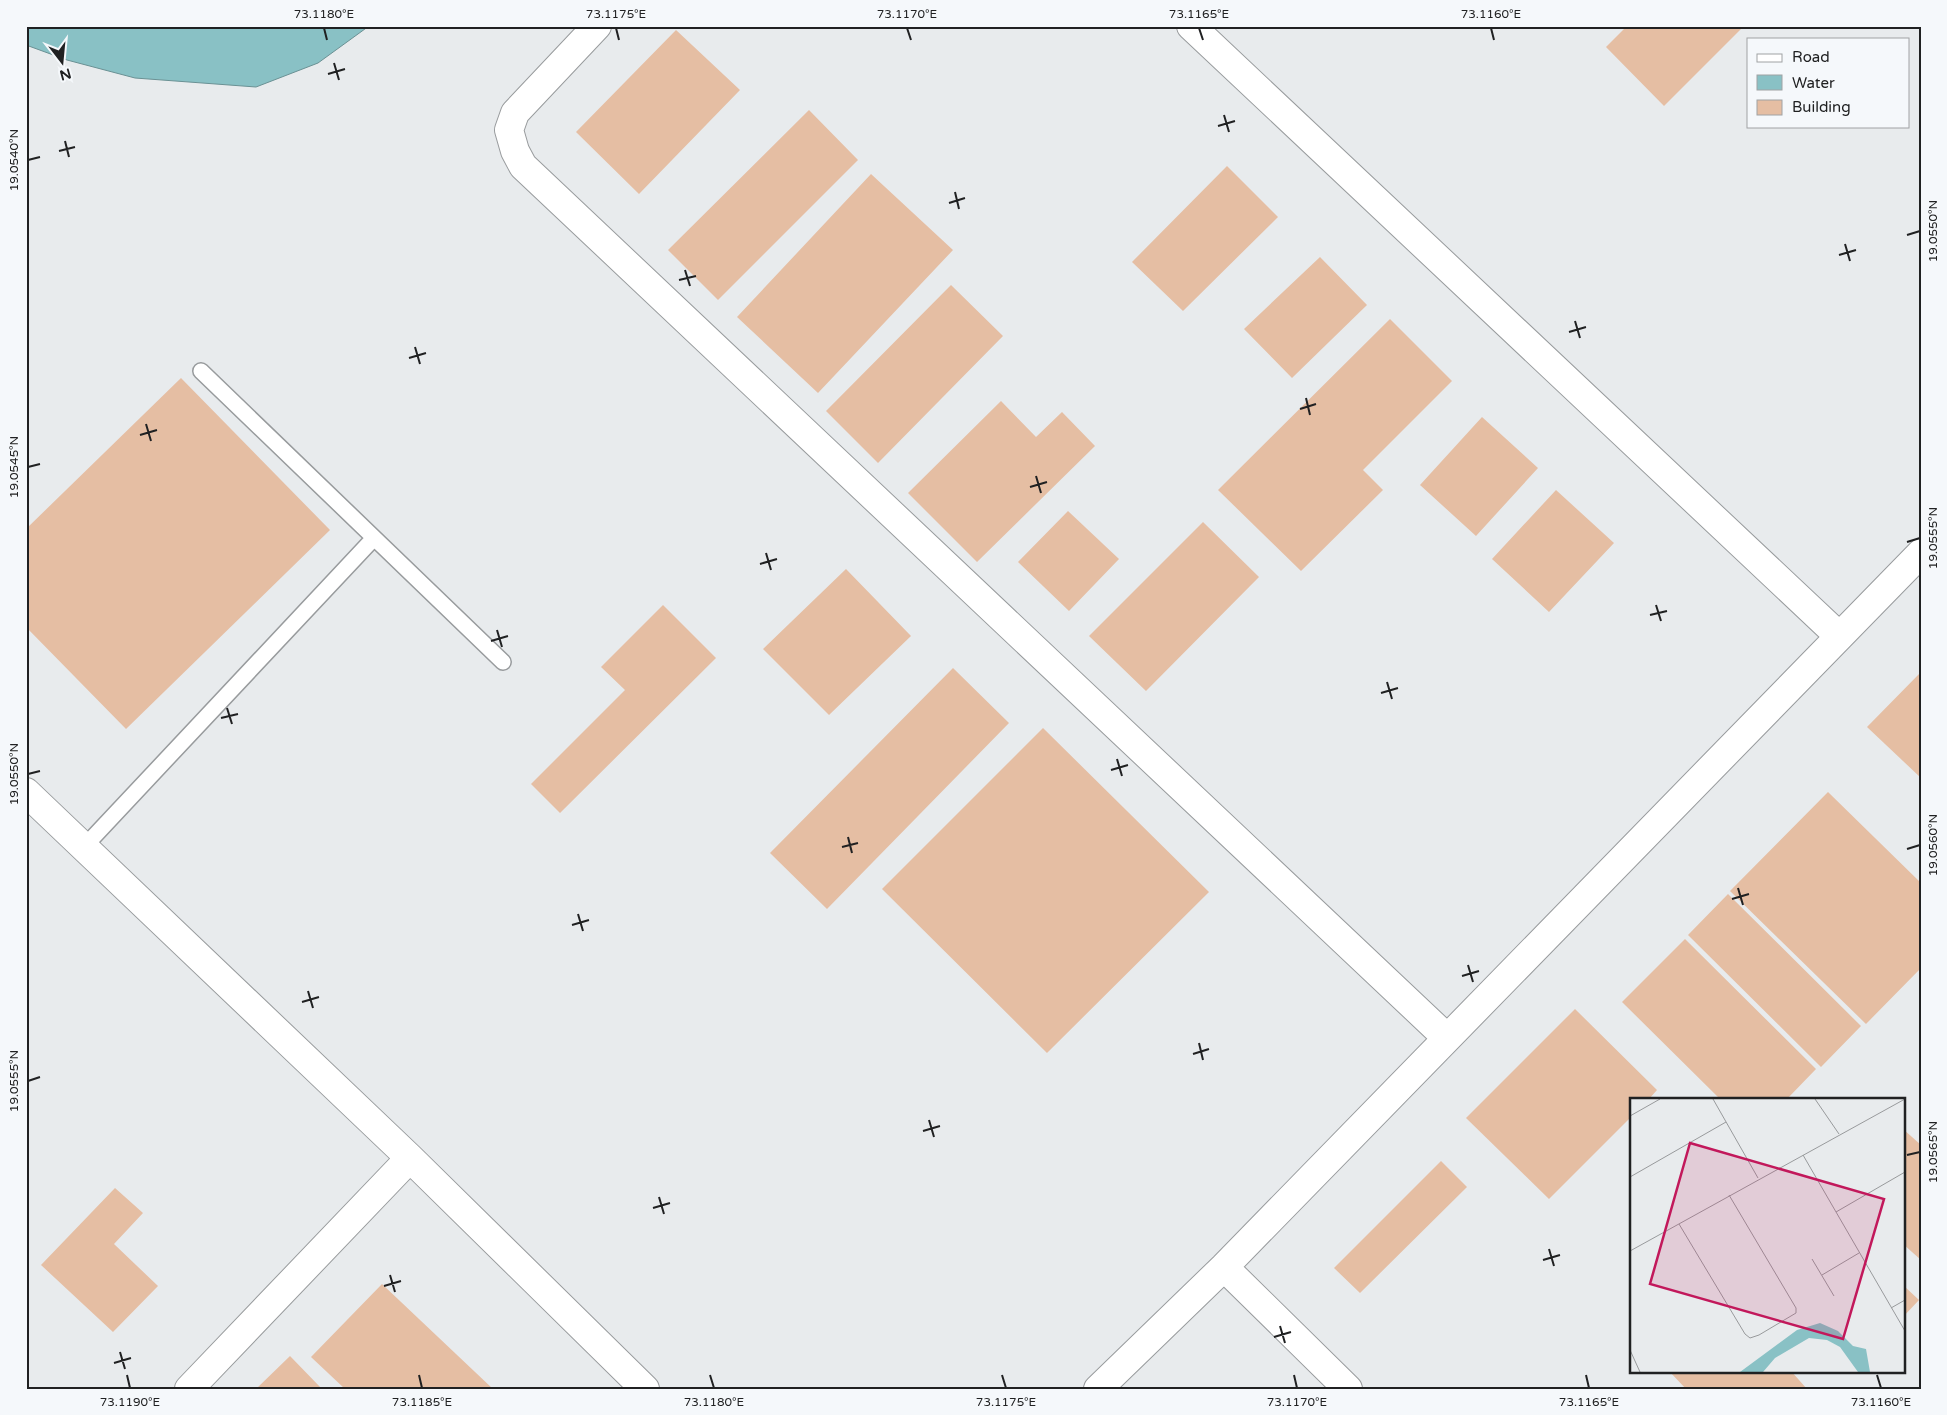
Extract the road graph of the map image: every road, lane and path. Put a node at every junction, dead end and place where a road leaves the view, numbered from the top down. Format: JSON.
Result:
{"nodes":[{"id":1,"x":597,"y":26,"type":"edge"},
{"id":2,"x":1191,"y":26,"type":"edge"},
{"id":3,"x":200,"y":371,"type":"dead end"},
{"id":4,"x":374,"y":538,"type":"junction"},
{"id":5,"x":1921,"y":553,"type":"edge"},
{"id":6,"x":1839,"y":636,"type":"junction"},
{"id":7,"x":503,"y":662,"type":"dead end"},
{"id":8,"x":26,"y":792,"type":"edge"},
{"id":9,"x":84,"y":847,"type":"junction"},
{"id":10,"x":1447,"y":1038,"type":"junction"},
{"id":11,"x":410,"y":1158,"type":"junction"},
{"id":12,"x":1224,"y":1267,"type":"junction"},
{"id":13,"x":189,"y":1389,"type":"edge"},
{"id":14,"x":645,"y":1389,"type":"edge"},
{"id":15,"x":1098,"y":1389,"type":"edge"},
{"id":16,"x":1348,"y":1389,"type":"edge"}],
"edges":[{"from":1,"to":10,"type":"street"},
{"from":2,"to":6,"type":"street"},
{"from":3,"to":4,"type":"lane"},
{"from":4,"to":7,"type":"lane"},
{"from":4,"to":9,"type":"lane"},
{"from":5,"to":6,"type":"street"},
{"from":6,"to":10,"type":"street"},
{"from":8,"to":9,"type":"street"},
{"from":9,"to":11,"type":"street"},
{"from":10,"to":12,"type":"street"},
{"from":11,"to":13,"type":"street"},
{"from":11,"to":14,"type":"street"},
{"from":12,"to":15,"type":"street"},
{"from":12,"to":16,"type":"street"}]}
